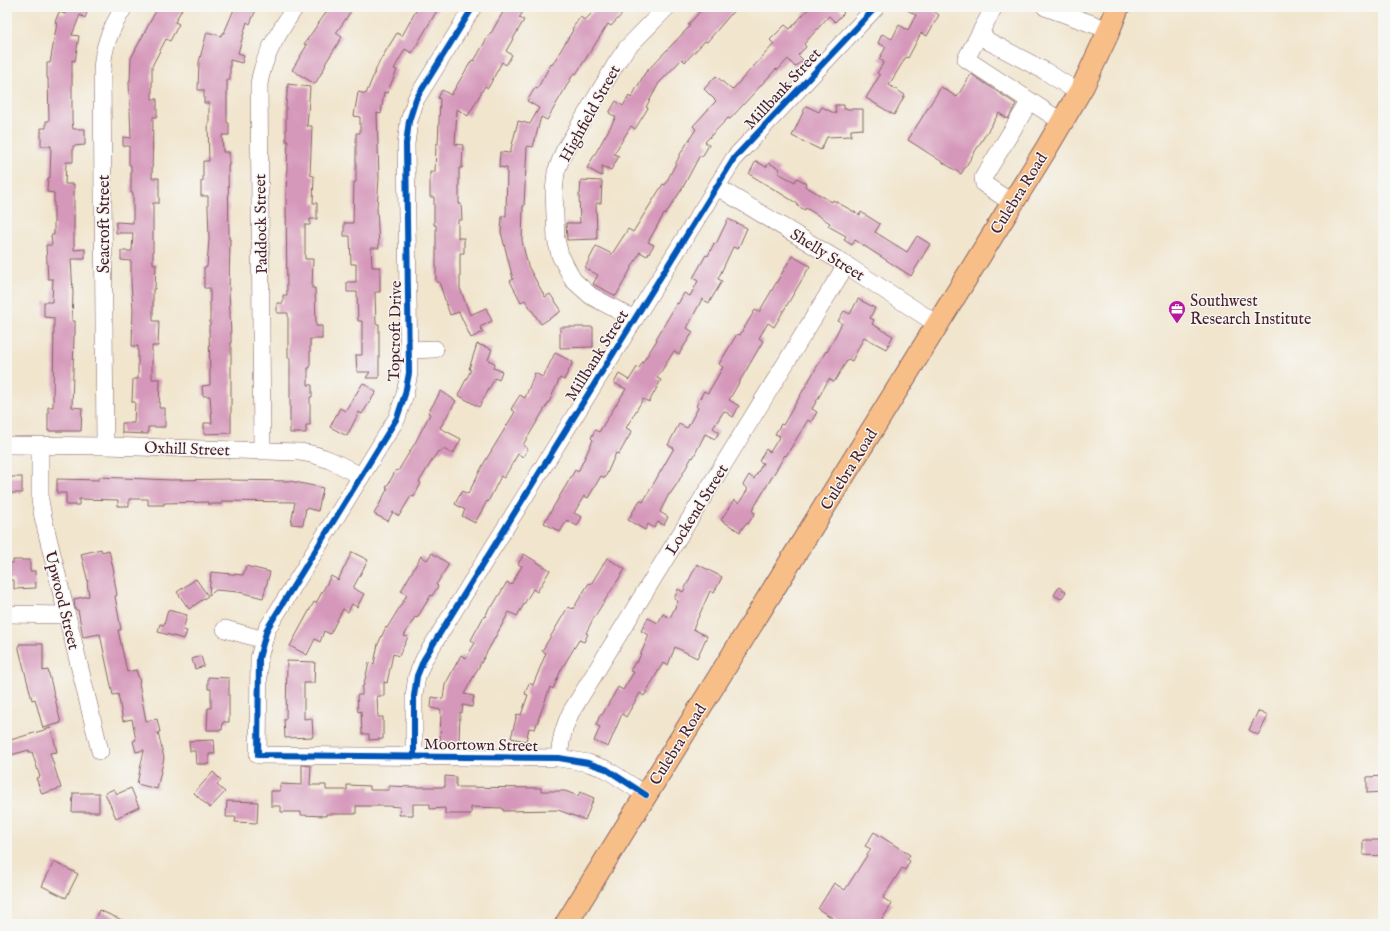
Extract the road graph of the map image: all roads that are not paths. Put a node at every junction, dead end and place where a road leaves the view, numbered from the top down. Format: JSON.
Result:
{"nodes":[{"id":1,"x":124,"y":7,"type":"edge"},
{"id":2,"x":295,"y":7,"type":"edge"},
{"id":3,"x":473,"y":7,"type":"edge"},
{"id":4,"x":667,"y":7,"type":"edge"},
{"id":5,"x":876,"y":7,"type":"edge"},
{"id":6,"x":994,"y":7,"type":"edge"},
{"id":7,"x":1045,"y":7,"type":"edge"},
{"id":8,"x":1118,"y":7,"type":"edge"},
{"id":9,"x":1109,"y":30,"type":"junction"},
{"id":10,"x":981,"y":33,"type":"junction"},
{"id":11,"x":1079,"y":93,"type":"junction"},
{"id":12,"x":1030,"y":101,"type":"junction"},
{"id":13,"x":1062,"y":122,"type":"junction"},
{"id":14,"x":717,"y":187,"type":"junction"},
{"id":15,"x":1012,"y":203,"type":"junction"},
{"id":16,"x":846,"y":265,"type":"junction"},
{"id":17,"x":634,"y":319,"type":"junction"},
{"id":18,"x":937,"y":324,"type":"junction"},
{"id":19,"x":435,"y":349,"type":"dead end"},
{"id":20,"x":409,"y":350,"type":"junction"},
{"id":21,"x":7,"y":445,"type":"edge"},
{"id":22,"x":40,"y":446,"type":"junction"},
{"id":23,"x":105,"y":446,"type":"junction"},
{"id":24,"x":262,"y":450,"type":"junction"},
{"id":25,"x":361,"y":477,"type":"junction"},
{"id":26,"x":7,"y":614,"type":"edge"},
{"id":27,"x":66,"y":615,"type":"junction"},
{"id":28,"x":225,"y":629,"type":"dead end"},
{"id":29,"x":264,"y":640,"type":"junction"},
{"id":30,"x":100,"y":752,"type":"dead end"},
{"id":31,"x":258,"y":755,"type":"joint"},
{"id":32,"x":414,"y":756,"type":"junction"},
{"id":33,"x":560,"y":758,"type":"junction"},
{"id":34,"x":646,"y":795,"type":"junction"},
{"id":35,"x":566,"y":924,"type":"edge"}],
"edges":[{"from":1,"to":23,"type":"street","name":"Seacroft Street"},
{"from":2,"to":24,"type":"street","name":"Paddock Street"},
{"from":3,"to":20,"type":"street","name":"Topcroft Drive"},
{"from":4,"to":17,"type":"street","name":"Highfield Street"},
{"from":5,"to":14,"type":"street","name":"Millbank Street"},
{"from":6,"to":10,"type":"street"},
{"from":7,"to":9,"type":"street"},
{"from":8,"to":9,"type":"main road","name":"Culebra Road"},
{"from":9,"to":11,"type":"main road","name":"Culebra Road"},
{"from":10,"to":11,"type":"street"},
{"from":10,"to":12,"type":"street"},
{"from":11,"to":13,"type":"main road","name":"Culebra Road"},
{"from":12,"to":13,"type":"street"},
{"from":12,"to":15,"type":"street"},
{"from":13,"to":15,"type":"main road","name":"Culebra Road"},
{"from":14,"to":16,"type":"street","name":"Shelly Street"},
{"from":14,"to":17,"type":"street","name":"Millbank Street"},
{"from":15,"to":18,"type":"main road","name":"Culebra Road"},
{"from":16,"to":18,"type":"street","name":"Shelly Street"},
{"from":16,"to":33,"type":"street","name":"Lockend Street"},
{"from":17,"to":32,"type":"street","name":"Millbank Street"},
{"from":18,"to":34,"type":"main road","name":"Culebra Road"},
{"from":19,"to":20,"type":"street","name":"Topcroft Drive"},
{"from":20,"to":25,"type":"street","name":"Topcroft Drive"},
{"from":21,"to":22,"type":"street","name":"Oxhill Street"},
{"from":22,"to":23,"type":"street","name":"Oxhill Street"},
{"from":22,"to":27,"type":"street","name":"Upwood Street"},
{"from":23,"to":24,"type":"street","name":"Oxhill Street"},
{"from":24,"to":25,"type":"street","name":"Oxhill Street"},
{"from":25,"to":29,"type":"street","name":"Topcroft Drive"},
{"from":26,"to":27,"type":"street"},
{"from":27,"to":30,"type":"street","name":"Upwood Street"},
{"from":28,"to":29,"type":"street"},
{"from":29,"to":31,"type":"street","name":"Topcroft Drive"},
{"from":31,"to":32,"type":"street","name":"Moortown Street"},
{"from":32,"to":33,"type":"street","name":"Moortown Street"},
{"from":33,"to":34,"type":"street","name":"Moortown Street"},
{"from":34,"to":35,"type":"main road","name":"Culebra Road"}]}
